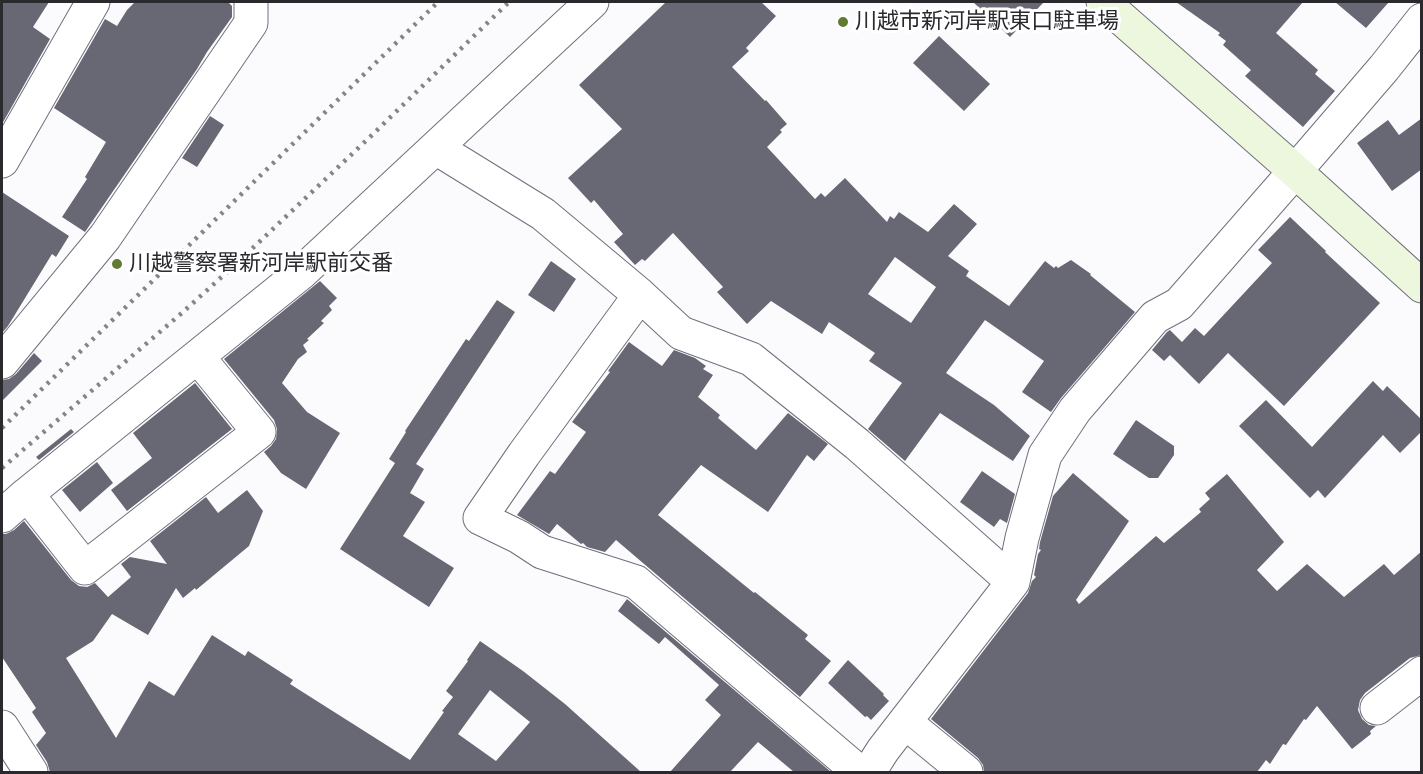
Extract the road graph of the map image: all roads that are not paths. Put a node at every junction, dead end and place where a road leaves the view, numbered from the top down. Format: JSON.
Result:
{"nodes":[{"id":1,"x":93,"y":2,"type":"edge"},
{"id":2,"x":251,"y":2,"type":"edge"},
{"id":3,"x":592,"y":2,"type":"edge"},
{"id":4,"x":1103,"y":2,"type":"edge"},
{"id":5,"x":1422,"y":20,"type":"edge"},
{"id":6,"x":436,"y":148,"type":"junction"},
{"id":7,"x":2,"y":162,"type":"edge"},
{"id":8,"x":1295,"y":171,"type":"junction"},
{"id":9,"x":1422,"y":286,"type":"edge"},
{"id":10,"x":640,"y":295,"type":"junction"},
{"id":11,"x":198,"y":357,"type":"junction"},
{"id":12,"x":2,"y":362,"type":"edge"},
{"id":13,"x":27,"y":494,"type":"junction"},
{"id":14,"x":2,"y":516,"type":"edge"},
{"id":15,"x":1013,"y":582,"type":"junction"},
{"id":16,"x":1422,"y":673,"type":"edge"},
{"id":17,"x":1377,"y":708,"type":"dead end"},
{"id":18,"x":905,"y":722,"type":"junction"},
{"id":19,"x":2,"y":727,"type":"edge"},
{"id":20,"x":31,"y":772,"type":"edge"},
{"id":21,"x":859,"y":772,"type":"edge"},
{"id":22,"x":869,"y":772,"type":"edge"},
{"id":23,"x":966,"y":772,"type":"edge"}],
"edges":[{"from":1,"to":7,"type":"street"},
{"from":2,"to":12,"type":"street"},
{"from":3,"to":6,"type":"street"},
{"from":4,"to":8,"type":"street"},
{"from":5,"to":8,"type":"street"},
{"from":6,"to":10,"type":"street"},
{"from":6,"to":11,"type":"street"},
{"from":8,"to":9,"type":"street"},
{"from":8,"to":15,"type":"street"},
{"from":10,"to":15,"type":"street"},
{"from":10,"to":21,"type":"street"},
{"from":11,"to":13,"type":"street"},
{"from":11,"to":13,"type":"street"},
{"from":13,"to":14,"type":"street"},
{"from":15,"to":18,"type":"street"},
{"from":16,"to":17,"type":"street"},
{"from":18,"to":22,"type":"street"},
{"from":18,"to":23,"type":"street"},
{"from":19,"to":20,"type":"street"}]}
